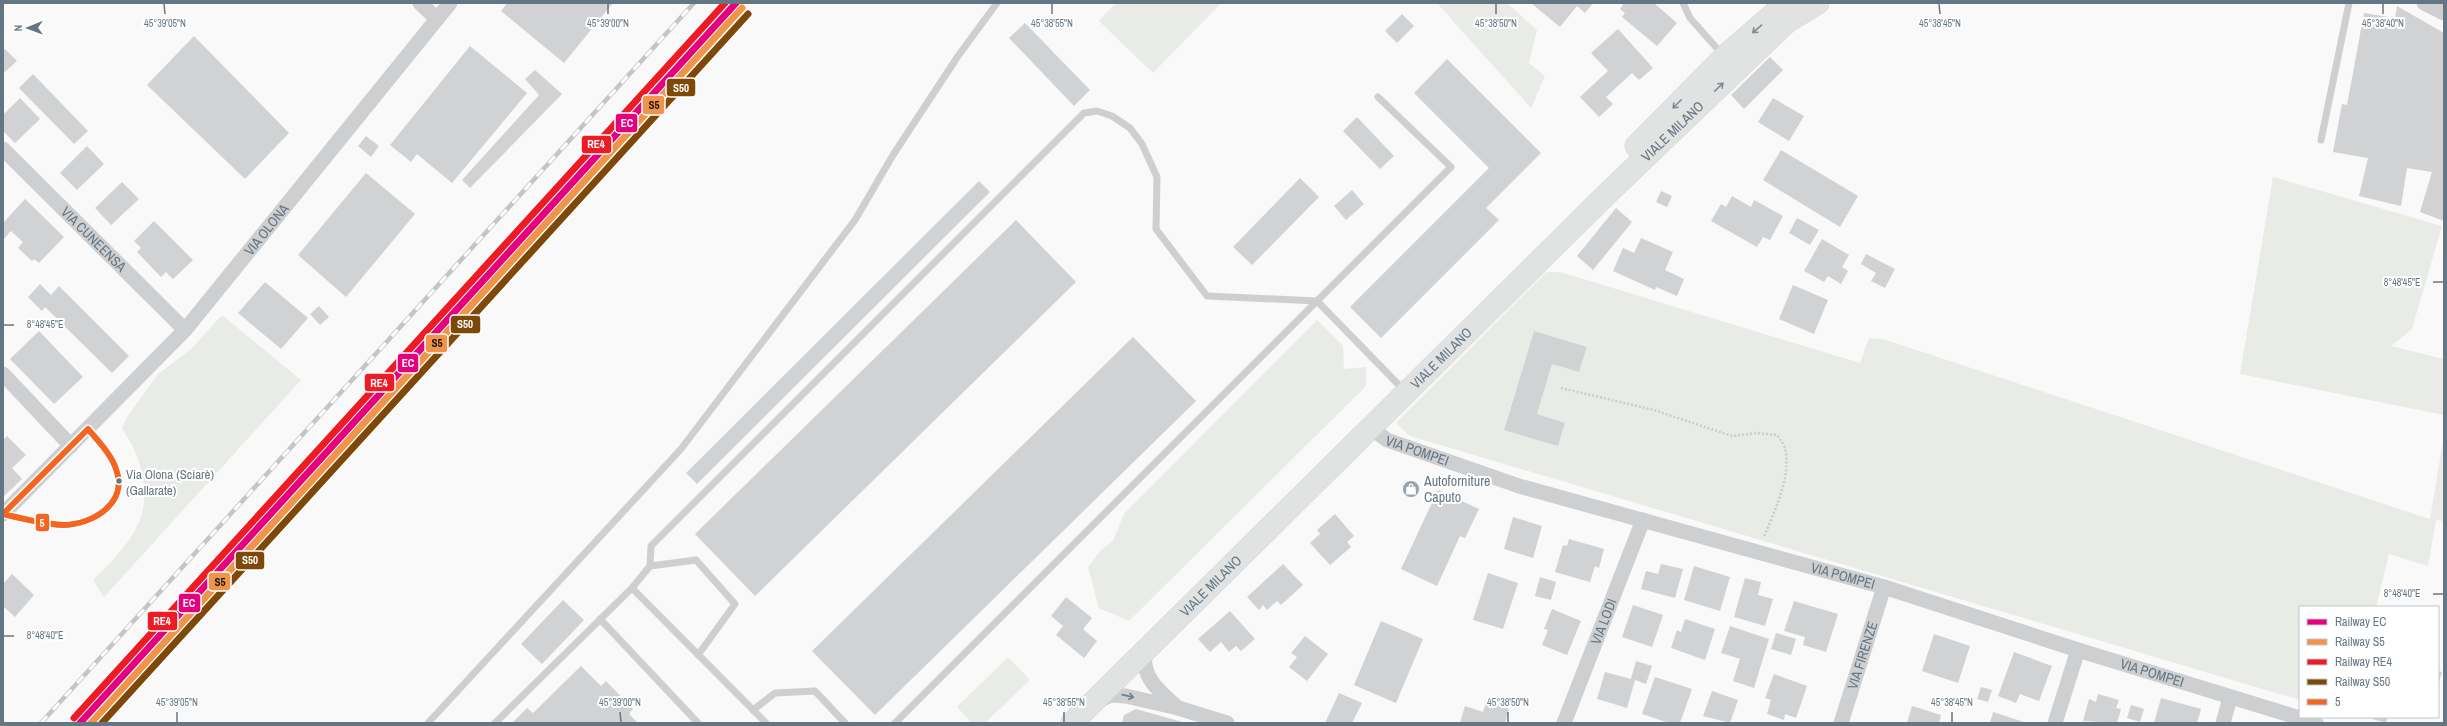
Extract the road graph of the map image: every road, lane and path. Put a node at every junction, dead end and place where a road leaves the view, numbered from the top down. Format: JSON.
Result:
{"nodes":[{"id":1,"x":420,"y":3,"type":"edge"},
{"id":2,"x":450,"y":3,"type":"edge"},
{"id":3,"x":997,"y":3,"type":"edge"},
{"id":4,"x":1683,"y":3,"type":"edge"},
{"id":5,"x":1786,"y":3,"type":"edge"},
{"id":6,"x":1818,"y":3,"type":"edge"},
{"id":7,"x":2349,"y":3,"type":"edge"},
{"id":8,"x":2424,"y":3,"type":"edge"},
{"id":9,"x":2444,"y":13,"type":"edge"},
{"id":10,"x":436,"y":19,"type":"junction"},
{"id":11,"x":1724,"y":57,"type":"junction"},
{"id":12,"x":1378,"y":97,"type":"dead end"},
{"id":13,"x":2321,"y":140,"type":"dead end"},
{"id":14,"x":3,"y":149,"type":"edge"},
{"id":15,"x":1316,"y":301,"type":"junction"},
{"id":16,"x":185,"y":330,"type":"junction"},
{"id":17,"x":3,"y":374,"type":"edge"},
{"id":18,"x":1398,"y":384,"type":"junction"},
{"id":19,"x":1560,"y":388,"type":"dead end"},
{"id":20,"x":1370,"y":428,"type":"junction"},
{"id":21,"x":88,"y":429,"type":"junction"},
{"id":22,"x":71,"y":446,"type":"junction"},
{"id":23,"x":3,"y":514,"type":"edge"},
{"id":24,"x":1643,"y":520,"type":"junction"},
{"id":25,"x":1758,"y":553,"type":"junction"},
{"id":26,"x":650,"y":566,"type":"junction"},
{"id":27,"x":1884,"y":587,"type":"junction"},
{"id":28,"x":632,"y":588,"type":"junction"},
{"id":29,"x":600,"y":619,"type":"junction"},
{"id":30,"x":2078,"y":650,"type":"junction"},
{"id":31,"x":1145,"y":651,"type":"junction"},
{"id":32,"x":698,"y":655,"type":"junction"},
{"id":33,"x":2230,"y":698,"type":"junction"},
{"id":34,"x":1091,"y":704,"type":"junction"},
{"id":35,"x":1178,"y":708,"type":"junction"},
{"id":36,"x":753,"y":710,"type":"junction"},
{"id":37,"x":428,"y":723,"type":"edge"},
{"id":38,"x":495,"y":723,"type":"edge"},
{"id":39,"x":698,"y":723,"type":"edge"},
{"id":40,"x":766,"y":723,"type":"edge"},
{"id":41,"x":845,"y":723,"type":"edge"},
{"id":42,"x":895,"y":723,"type":"edge"},
{"id":43,"x":1055,"y":723,"type":"edge"},
{"id":44,"x":1072,"y":723,"type":"edge"},
{"id":45,"x":1227,"y":723,"type":"edge"},
{"id":46,"x":1564,"y":723,"type":"edge"},
{"id":47,"x":1841,"y":723,"type":"edge"},
{"id":48,"x":2055,"y":723,"type":"edge"},
{"id":49,"x":2223,"y":723,"type":"edge"},
{"id":50,"x":2316,"y":723,"type":"edge"}],
"edges":[{"from":1,"to":10,"type":"street"},
{"from":2,"to":10,"type":"street","name":"VIA OLONA"},
{"from":3,"to":37,"type":"lane"},
{"from":4,"to":11,"type":"lane"},
{"from":5,"to":11,"type":"main road","name":"VIALE MILANO","one_way":true},
{"from":20,"to":6,"type":"main road","name":"VIALE MILANO","one_way":true},
{"from":7,"to":13,"type":"lane"},
{"from":8,"to":9,"type":"street"},
{"from":10,"to":16,"type":"street","name":"VIA OLONA"},
{"from":11,"to":18,"type":"main road","name":"VIALE MILANO","one_way":true},
{"from":12,"to":15,"type":"lane"},
{"from":14,"to":16,"type":"street","name":"VIA CUNEENSA"},
{"from":15,"to":18,"type":"lane"},
{"from":15,"to":26,"type":"lane"},
{"from":15,"to":42,"type":"lane"},
{"from":16,"to":21,"type":"street","name":"VIA OLONA"},
{"from":17,"to":22,"type":"street"},
{"from":18,"to":43,"type":"main road","name":"VIALE MILANO"},
{"from":19,"to":25,"type":"path"},
{"from":20,"to":24,"type":"street","name":"VIA POMPEI"},
{"from":20,"to":31,"type":"main road","name":"VIALE MILANO"},
{"from":21,"to":22,"type":"street","name":"VIA OLONA"},
{"from":21,"to":23,"type":"lane"},
{"from":22,"to":23,"type":"street","name":"VIA OLONA"},
{"from":24,"to":25,"type":"street","name":"VIA POMPEI"},
{"from":24,"to":46,"type":"street","name":"VIA LODI"},
{"from":25,"to":27,"type":"street","name":"VIA POMPEI"},
{"from":26,"to":28,"type":"lane"},
{"from":26,"to":32,"type":"lane"},
{"from":27,"to":30,"type":"street","name":"VIA POMPEI"},
{"from":27,"to":47,"type":"street","name":"VIA FIRENZE"},
{"from":28,"to":29,"type":"lane"},
{"from":28,"to":32,"type":"lane"},
{"from":29,"to":38,"type":"lane"},
{"from":29,"to":39,"type":"lane"},
{"from":30,"to":33,"type":"street","name":"VIA POMPEI"},
{"from":30,"to":48,"type":"street"},
{"from":31,"to":34,"type":"main road","name":"VIALE MILANO"},
{"from":31,"to":35,"type":"street"},
{"from":32,"to":36,"type":"lane"},
{"from":33,"to":49,"type":"street"},
{"from":33,"to":50,"type":"street","name":"VIA POMPEI"},
{"from":34,"to":35,"type":"street","one_way":true},
{"from":34,"to":44,"type":"main road","name":"VIALE MILANO"},
{"from":35,"to":45,"type":"street"},
{"from":36,"to":40,"type":"lane"},
{"from":36,"to":41,"type":"lane"}]}
